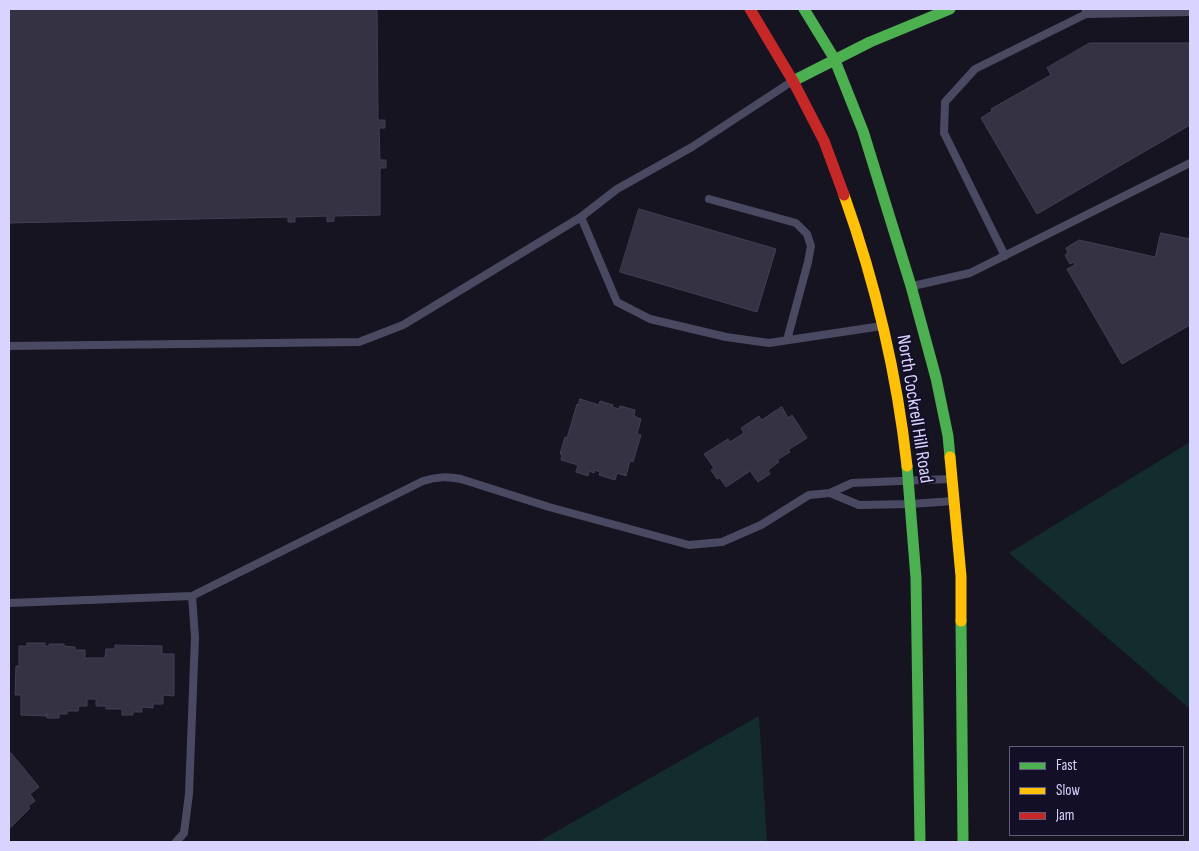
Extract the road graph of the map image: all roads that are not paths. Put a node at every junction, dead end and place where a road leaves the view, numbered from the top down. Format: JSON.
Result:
{"nodes":[{"id":1,"x":750,"y":9,"type":"edge"},
{"id":2,"x":804,"y":9,"type":"edge"},
{"id":3,"x":950,"y":9,"type":"edge"},
{"id":4,"x":1086,"y":11,"type":"edge"},
{"id":5,"x":1190,"y":12,"type":"edge"},
{"id":6,"x":834,"y":58,"type":"junction"},
{"id":7,"x":793,"y":81,"type":"junction"},
{"id":8,"x":1190,"y":163,"type":"edge"},
{"id":9,"x":709,"y":199,"type":"dead end"},
{"id":10,"x":581,"y":216,"type":"junction"},
{"id":11,"x":1005,"y":256,"type":"junction"},
{"id":12,"x":912,"y":286,"type":"junction"},
{"id":13,"x":882,"y":326,"type":"junction"},
{"id":14,"x":787,"y":340,"type":"junction"},
{"id":15,"x":9,"y":346,"type":"edge"},
{"id":16,"x":953,"y":479,"type":"junction"},
{"id":17,"x":909,"y":481,"type":"junction"},
{"id":18,"x":830,"y":493,"type":"junction"},
{"id":19,"x":955,"y":501,"type":"junction"},
{"id":20,"x":911,"y":504,"type":"junction"},
{"id":21,"x":192,"y":596,"type":"junction"},
{"id":22,"x":9,"y":603,"type":"edge"},
{"id":23,"x":176,"y":842,"type":"edge"},
{"id":24,"x":920,"y":842,"type":"edge"},
{"id":25,"x":964,"y":842,"type":"edge"}],
"edges":[{"from":1,"to":7,"type":"main road","name":"North Cockrell Hill Road"},
{"from":2,"to":6,"type":"main road","name":"North Cockrell Hill Road"},
{"from":3,"to":6,"type":"main road"},
{"from":4,"to":5,"type":"lane"},
{"from":4,"to":11,"type":"lane"},
{"from":6,"to":7,"type":"main road"},
{"from":6,"to":12,"type":"main road","name":"North Cockrell Hill Road"},
{"from":7,"to":10,"type":"lane"},
{"from":7,"to":13,"type":"main road","name":"North Cockrell Hill Road"},
{"from":8,"to":11,"type":"lane"},
{"from":9,"to":14,"type":"lane"},
{"from":10,"to":14,"type":"lane"},
{"from":10,"to":15,"type":"lane"},
{"from":11,"to":12,"type":"lane"},
{"from":12,"to":16,"type":"main road","name":"North Cockrell Hill Road"},
{"from":13,"to":14,"type":"lane"},
{"from":13,"to":17,"type":"main road","name":"North Cockrell Hill Road"},
{"from":16,"to":17,"type":"lane"},
{"from":16,"to":19,"type":"main road","name":"North Cockrell Hill Road"},
{"from":17,"to":18,"type":"lane"},
{"from":17,"to":20,"type":"main road","name":"North Cockrell Hill Road"},
{"from":18,"to":20,"type":"lane"},
{"from":18,"to":21,"type":"lane"},
{"from":19,"to":20,"type":"lane"},
{"from":19,"to":25,"type":"main road","name":"North Cockrell Hill Road"},
{"from":20,"to":24,"type":"main road","name":"North Cockrell Hill Road"},
{"from":21,"to":22,"type":"lane"},
{"from":21,"to":23,"type":"lane"}]}
